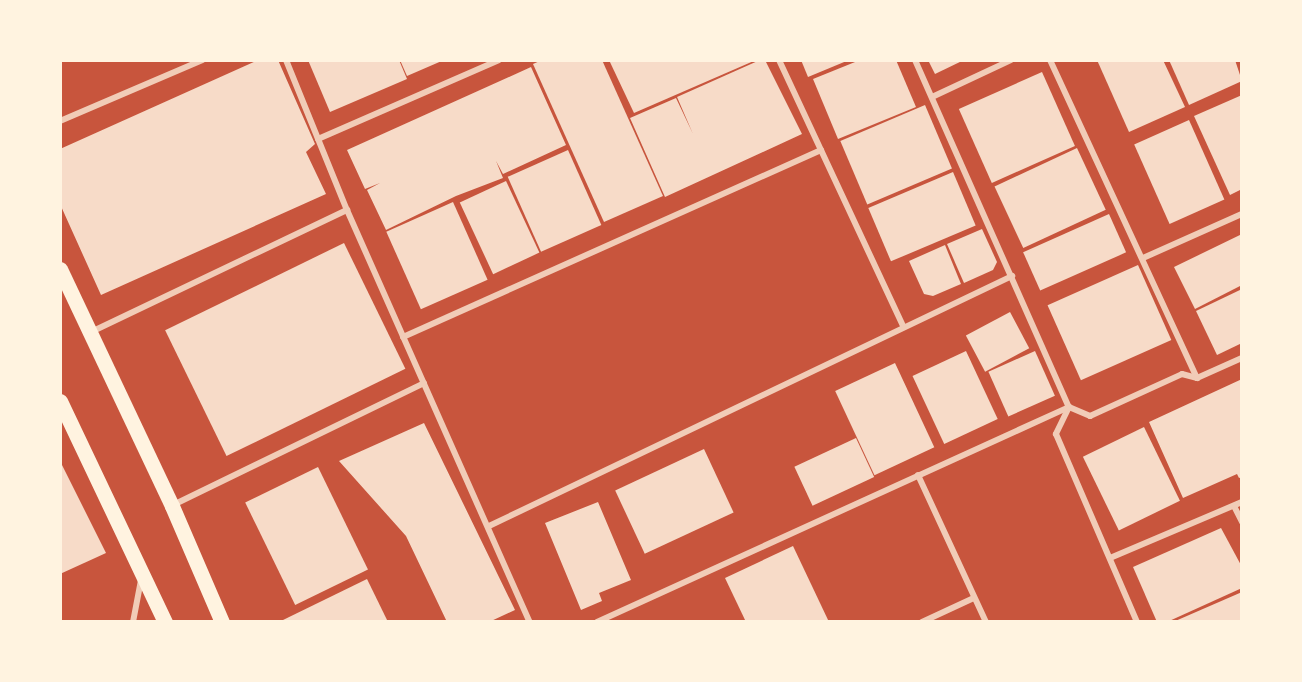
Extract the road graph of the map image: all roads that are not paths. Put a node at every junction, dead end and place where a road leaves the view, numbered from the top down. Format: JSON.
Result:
{"nodes":[{"id":1,"x":202,"y":60,"type":"edge"},
{"id":2,"x":286,"y":60,"type":"edge"},
{"id":3,"x":499,"y":60,"type":"edge"},
{"id":4,"x":780,"y":60,"type":"edge"},
{"id":5,"x":915,"y":60,"type":"edge"},
{"id":6,"x":1011,"y":60,"type":"edge"},
{"id":7,"x":1050,"y":60,"type":"edge"},
{"id":8,"x":932,"y":97,"type":"junction"},
{"id":9,"x":60,"y":121,"type":"edge"},
{"id":10,"x":318,"y":139,"type":"junction"},
{"id":11,"x":821,"y":150,"type":"junction"},
{"id":12,"x":347,"y":210,"type":"junction"},
{"id":13,"x":1242,"y":213,"type":"edge"},
{"id":14,"x":1143,"y":258,"type":"junction"},
{"id":15,"x":60,"y":269,"type":"edge"},
{"id":16,"x":1012,"y":276,"type":"junction"},
{"id":17,"x":903,"y":326,"type":"junction"},
{"id":18,"x":90,"y":332,"type":"junction"},
{"id":19,"x":403,"y":337,"type":"junction"},
{"id":20,"x":1242,"y":358,"type":"edge"},
{"id":21,"x":1197,"y":378,"type":"junction"},
{"id":22,"x":424,"y":383,"type":"junction"},
{"id":23,"x":60,"y":400,"type":"edge"},
{"id":24,"x":1069,"y":407,"type":"junction"},
{"id":25,"x":918,"y":475,"type":"junction"},
{"id":26,"x":1242,"y":502,"type":"edge"},
{"id":27,"x":172,"y":506,"type":"junction"},
{"id":28,"x":1234,"y":506,"type":"junction"},
{"id":29,"x":1242,"y":522,"type":"edge"},
{"id":30,"x":489,"y":526,"type":"junction"},
{"id":31,"x":1110,"y":558,"type":"junction"},
{"id":32,"x":142,"y":573,"type":"junction"},
{"id":33,"x":974,"y":598,"type":"junction"},
{"id":34,"x":134,"y":622,"type":"edge"},
{"id":35,"x":165,"y":622,"type":"edge"},
{"id":36,"x":222,"y":622,"type":"edge"},
{"id":37,"x":530,"y":622,"type":"edge"},
{"id":38,"x":597,"y":622,"type":"edge"},
{"id":39,"x":922,"y":622,"type":"edge"},
{"id":40,"x":986,"y":622,"type":"edge"},
{"id":41,"x":1137,"y":622,"type":"edge"}],
"edges":[{"from":1,"to":9,"type":"street"},
{"from":2,"to":10,"type":"street"},
{"from":3,"to":10,"type":"street"},
{"from":4,"to":11,"type":"street"},
{"from":5,"to":8,"type":"street"},
{"from":6,"to":8,"type":"street"},
{"from":7,"to":14,"type":"street"},
{"from":8,"to":16,"type":"street"},
{"from":10,"to":12,"type":"street"},
{"from":11,"to":17,"type":"street"},
{"from":11,"to":19,"type":"street"},
{"from":12,"to":18,"type":"street"},
{"from":12,"to":19,"type":"street"},
{"from":13,"to":14,"type":"street"},
{"from":14,"to":21,"type":"street"},
{"from":15,"to":18,"type":"main road"},
{"from":16,"to":17,"type":"street"},
{"from":16,"to":24,"type":"street"},
{"from":17,"to":30,"type":"street"},
{"from":18,"to":27,"type":"main road"},
{"from":19,"to":22,"type":"street"},
{"from":20,"to":21,"type":"street"},
{"from":21,"to":24,"type":"street"},
{"from":22,"to":27,"type":"street"},
{"from":22,"to":30,"type":"street"},
{"from":23,"to":32,"type":"main road"},
{"from":24,"to":25,"type":"street"},
{"from":24,"to":31,"type":"street"},
{"from":25,"to":33,"type":"street"},
{"from":25,"to":38,"type":"street"},
{"from":26,"to":28,"type":"street"},
{"from":27,"to":36,"type":"main road"},
{"from":28,"to":29,"type":"street"},
{"from":28,"to":31,"type":"street"},
{"from":30,"to":37,"type":"street"},
{"from":31,"to":41,"type":"street"},
{"from":32,"to":34,"type":"street"},
{"from":32,"to":35,"type":"main road"},
{"from":33,"to":39,"type":"street"},
{"from":33,"to":40,"type":"street"}]}
